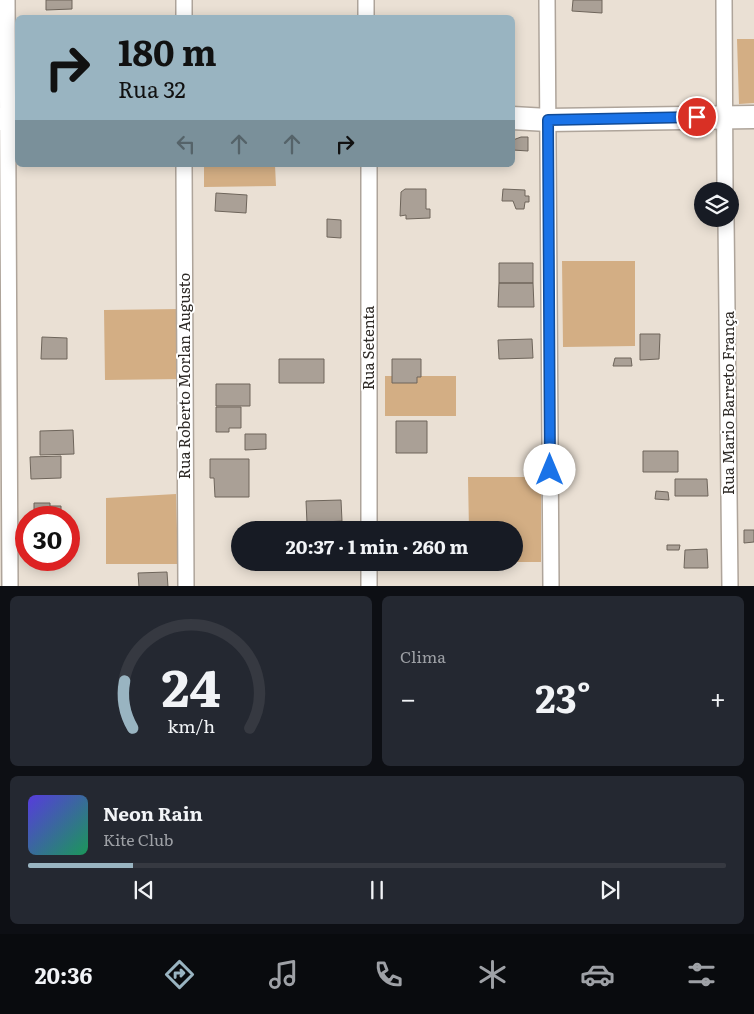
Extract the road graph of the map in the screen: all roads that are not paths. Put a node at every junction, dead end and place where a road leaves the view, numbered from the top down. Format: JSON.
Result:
{"nodes":[{"id":1,"x":7,"y":0,"type":"edge"},
{"id":2,"x":184,"y":0,"type":"edge"},
{"id":3,"x":366,"y":0,"type":"edge"},
{"id":4,"x":547,"y":0,"type":"edge"},
{"id":5,"x":724,"y":0,"type":"edge"},
{"id":6,"x":184,"y":15,"type":"edge"},
{"id":7,"x":366,"y":15,"type":"edge"},
{"id":8,"x":754,"y":117,"type":"edge"},
{"id":9,"x":515,"y":118,"type":"edge"},
{"id":10,"x":724,"y":118,"type":"junction"},
{"id":11,"x":8,"y":119,"type":"edge"},
{"id":12,"x":548,"y":120,"type":"junction"},
{"id":13,"x":184,"y":167,"type":"edge"},
{"id":14,"x":369,"y":167,"type":"edge"},
{"id":15,"x":726,"y":182,"type":"edge"},
{"id":16,"x":726,"y":227,"type":"edge"},
{"id":17,"x":369,"y":521,"type":"edge"},
{"id":18,"x":369,"y":571,"type":"edge"},
{"id":19,"x":10,"y":586,"type":"edge"},
{"id":20,"x":186,"y":586,"type":"edge"},
{"id":21,"x":369,"y":586,"type":"edge"},
{"id":22,"x":551,"y":586,"type":"edge"},
{"id":23,"x":730,"y":586,"type":"edge"}],
"edges":[{"from":1,"to":11,"type":"street"},
{"from":2,"to":6,"type":"street"},
{"from":3,"to":7,"type":"street"},
{"from":4,"to":12,"type":"street"},
{"from":5,"to":10,"type":"street"},
{"from":8,"to":10,"type":"main road"},
{"from":9,"to":12,"type":"main road"},
{"from":10,"to":12,"type":"main road"},
{"from":10,"to":15,"type":"street"},
{"from":11,"to":19,"type":"street"},
{"from":12,"to":22,"type":"street"},
{"from":13,"to":20,"type":"street","name":"Rua Roberto Morlan Augusto"},
{"from":14,"to":17,"type":"street","name":"Rua Setenta"},
{"from":16,"to":23,"type":"street","name":"Rua Mario Barreto França"},
{"from":18,"to":21,"type":"street"}]}
